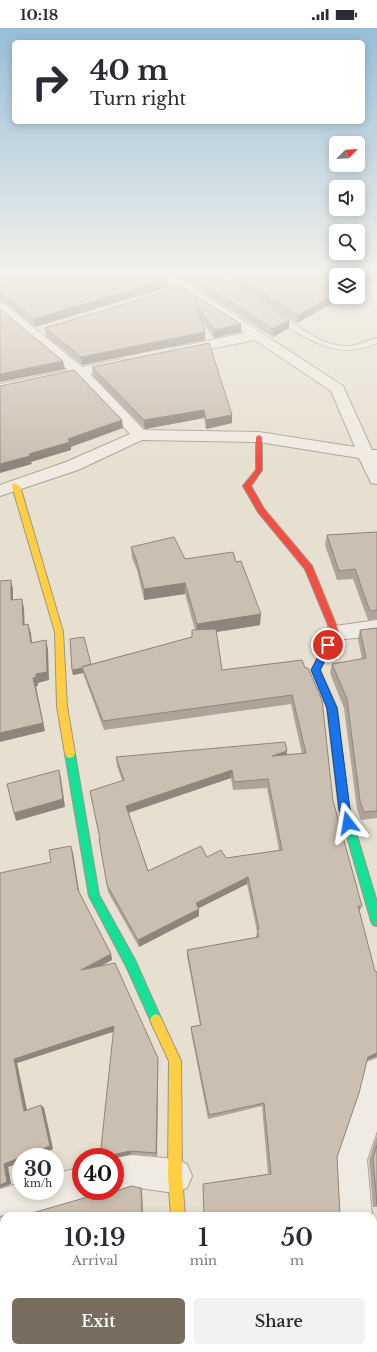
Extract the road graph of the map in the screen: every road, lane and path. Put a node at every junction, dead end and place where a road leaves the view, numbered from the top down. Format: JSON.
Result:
{"nodes":[{"id":1,"x":34,"y":336,"type":"edge"},
{"id":2,"x":254,"y":336,"type":"edge"},
{"id":3,"x":259,"y":336,"type":"edge"},
{"id":4,"x":310,"y":336,"type":"edge"},
{"id":5,"x":377,"y":340,"type":"edge"},
{"id":6,"x":164,"y":354,"type":"edge"},
{"id":7,"x":134,"y":361,"type":"edge"},
{"id":8,"x":79,"y":372,"type":"junction"},
{"id":9,"x":0,"y":389,"type":"edge"},
{"id":10,"x":140,"y":434,"type":"junction"},
{"id":11,"x":259,"y":437,"type":"junction"},
{"id":12,"x":372,"y":455,"type":"edge"},
{"id":13,"x":377,"y":479,"type":"edge"},
{"id":14,"x":16,"y":486,"type":"junction"},
{"id":15,"x":0,"y":491,"type":"edge"},
{"id":16,"x":377,"y":628,"type":"edge"},
{"id":17,"x":335,"y":632,"type":"junction"},
{"id":18,"x":377,"y":921,"type":"edge"},
{"id":19,"x":377,"y":1073,"type":"edge"},
{"id":20,"x":124,"y":1173,"type":"edge"},
{"id":21,"x":175,"y":1176,"type":"junction"},
{"id":22,"x":72,"y":1186,"type":"edge"},
{"id":23,"x":0,"y":1206,"type":"edge"},
{"id":24,"x":178,"y":1212,"type":"edge"},
{"id":25,"x":355,"y":1212,"type":"edge"}],
"edges":[{"from":1,"to":8,"type":"street"},
{"from":2,"to":6,"type":"street"},
{"from":3,"to":12,"type":"street"},
{"from":4,"to":5,"type":"lane"},
{"from":7,"to":8,"type":"street"},
{"from":8,"to":9,"type":"street"},
{"from":8,"to":10,"type":"street"},
{"from":10,"to":11,"type":"street"},
{"from":10,"to":14,"type":"street"},
{"from":11,"to":12,"type":"street"},
{"from":11,"to":17,"type":"street"},
{"from":12,"to":13,"type":"street"},
{"from":14,"to":15,"type":"street"},
{"from":14,"to":21,"type":"street"},
{"from":16,"to":17,"type":"street"},
{"from":17,"to":18,"type":"street"},
{"from":19,"to":25,"type":"street"},
{"from":20,"to":21,"type":"street"},
{"from":21,"to":24,"type":"street"},
{"from":22,"to":23,"type":"street"}]}
